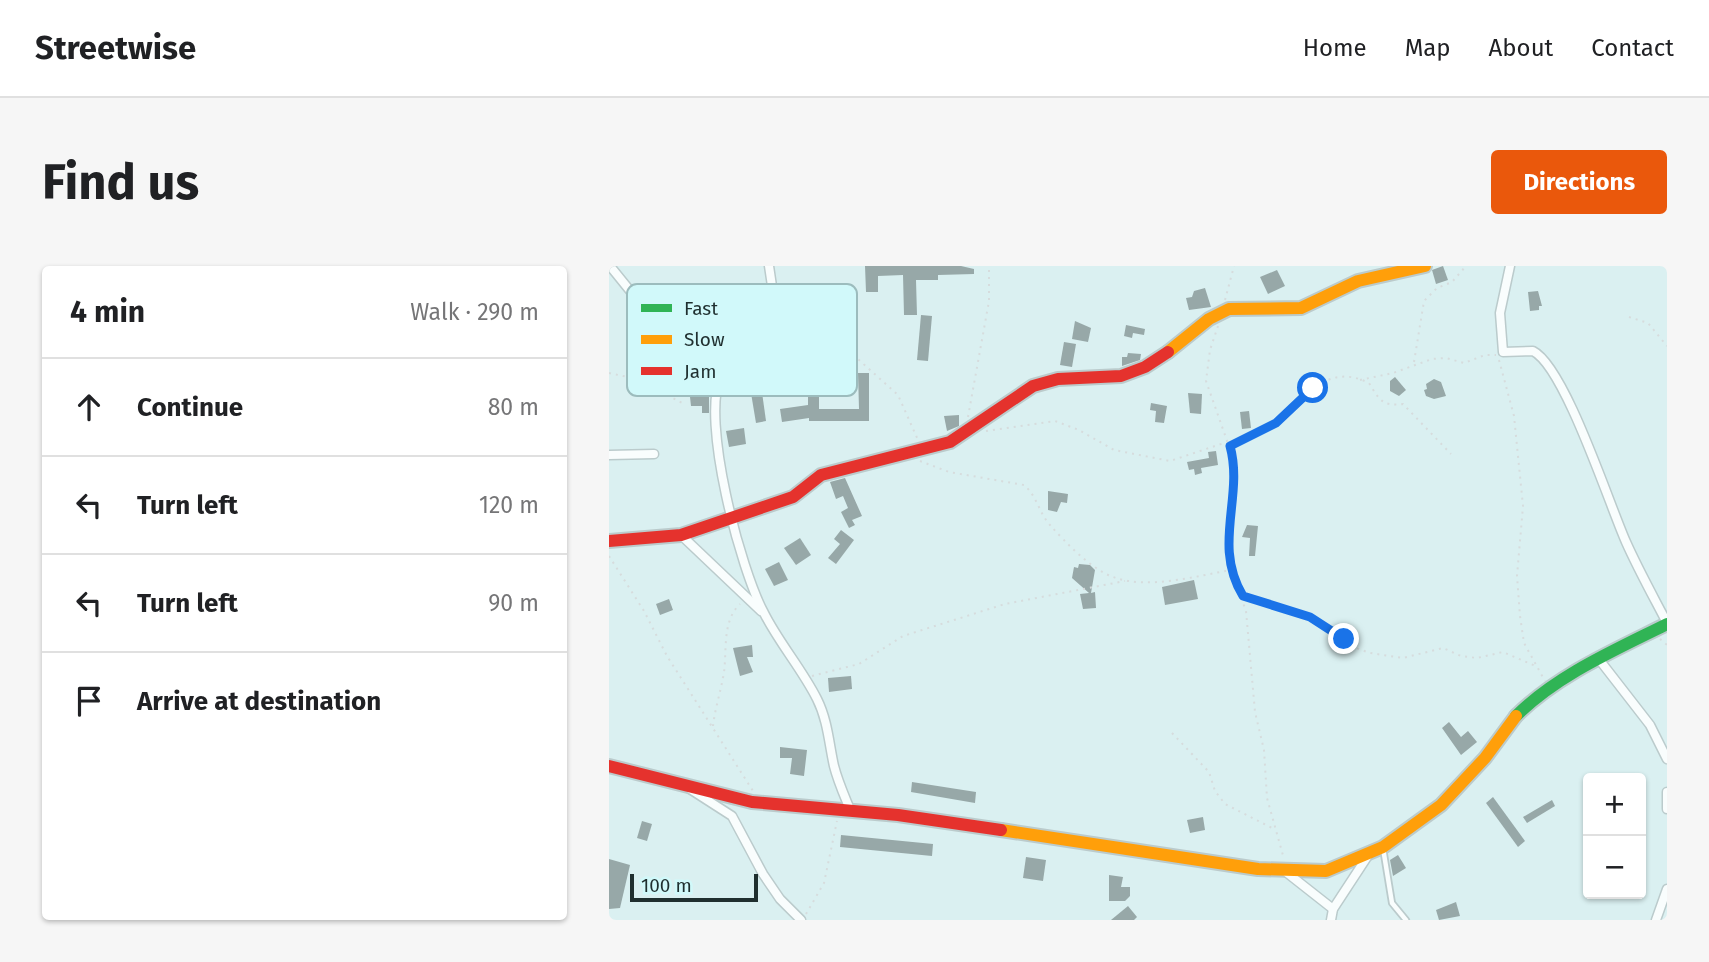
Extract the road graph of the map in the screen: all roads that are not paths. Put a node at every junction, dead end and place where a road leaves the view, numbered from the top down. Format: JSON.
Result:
{"nodes":[{"id":1,"x":610,"y":266,"type":"edge"},
{"id":2,"x":769,"y":266,"type":"edge"},
{"id":3,"x":1425,"y":266,"type":"edge"},
{"id":4,"x":1510,"y":266,"type":"edge"},
{"id":5,"x":772,"y":284,"type":"edge"},
{"id":6,"x":627,"y":286,"type":"edge"},
{"id":7,"x":716,"y":396,"type":"edge"},
{"id":8,"x":654,"y":454,"type":"dead end"},
{"id":9,"x":609,"y":455,"type":"edge"},
{"id":10,"x":731,"y":519,"type":"junction"},
{"id":11,"x":681,"y":535,"type":"junction"},
{"id":12,"x":609,"y":541,"type":"edge"},
{"id":13,"x":763,"y":613,"type":"junction"},
{"id":14,"x":1667,"y":624,"type":"edge"},
{"id":15,"x":1598,"y":658,"type":"junction"},
{"id":16,"x":1667,"y":759,"type":"edge"},
{"id":17,"x":609,"y":766,"type":"edge"},
{"id":18,"x":679,"y":782,"type":"junction"},
{"id":19,"x":1667,"y":792,"type":"edge"},
{"id":20,"x":1667,"y":808,"type":"edge"},
{"id":21,"x":846,"y":811,"type":"junction"},
{"id":22,"x":1383,"y":847,"type":"junction"},
{"id":23,"x":1369,"y":854,"type":"junction"},
{"id":24,"x":1285,"y":870,"type":"junction"},
{"id":25,"x":1667,"y":889,"type":"edge"},
{"id":26,"x":1333,"y":909,"type":"junction"},
{"id":27,"x":802,"y":920,"type":"edge"},
{"id":28,"x":1331,"y":920,"type":"edge"},
{"id":29,"x":1406,"y":920,"type":"edge"},
{"id":30,"x":1656,"y":920,"type":"edge"}],
"edges":[{"from":1,"to":6,"type":"street"},
{"from":2,"to":5,"type":"street"},
{"from":3,"to":10,"type":"street"},
{"from":4,"to":14,"type":"street"},
{"from":7,"to":10,"type":"street"},
{"from":8,"to":9,"type":"street"},
{"from":10,"to":11,"type":"street"},
{"from":10,"to":13,"type":"street"},
{"from":11,"to":12,"type":"street"},
{"from":11,"to":13,"type":"street"},
{"from":13,"to":21,"type":"street"},
{"from":14,"to":15,"type":"street"},
{"from":15,"to":16,"type":"street"},
{"from":15,"to":22,"type":"street"},
{"from":17,"to":18,"type":"street"},
{"from":18,"to":21,"type":"street"},
{"from":18,"to":27,"type":"street"},
{"from":19,"to":20,"type":"street"},
{"from":21,"to":24,"type":"street"},
{"from":22,"to":23,"type":"street"},
{"from":22,"to":29,"type":"lane"},
{"from":23,"to":24,"type":"street"},
{"from":23,"to":26,"type":"street"},
{"from":24,"to":26,"type":"street"},
{"from":25,"to":30,"type":"street"},
{"from":26,"to":28,"type":"street"}]}
